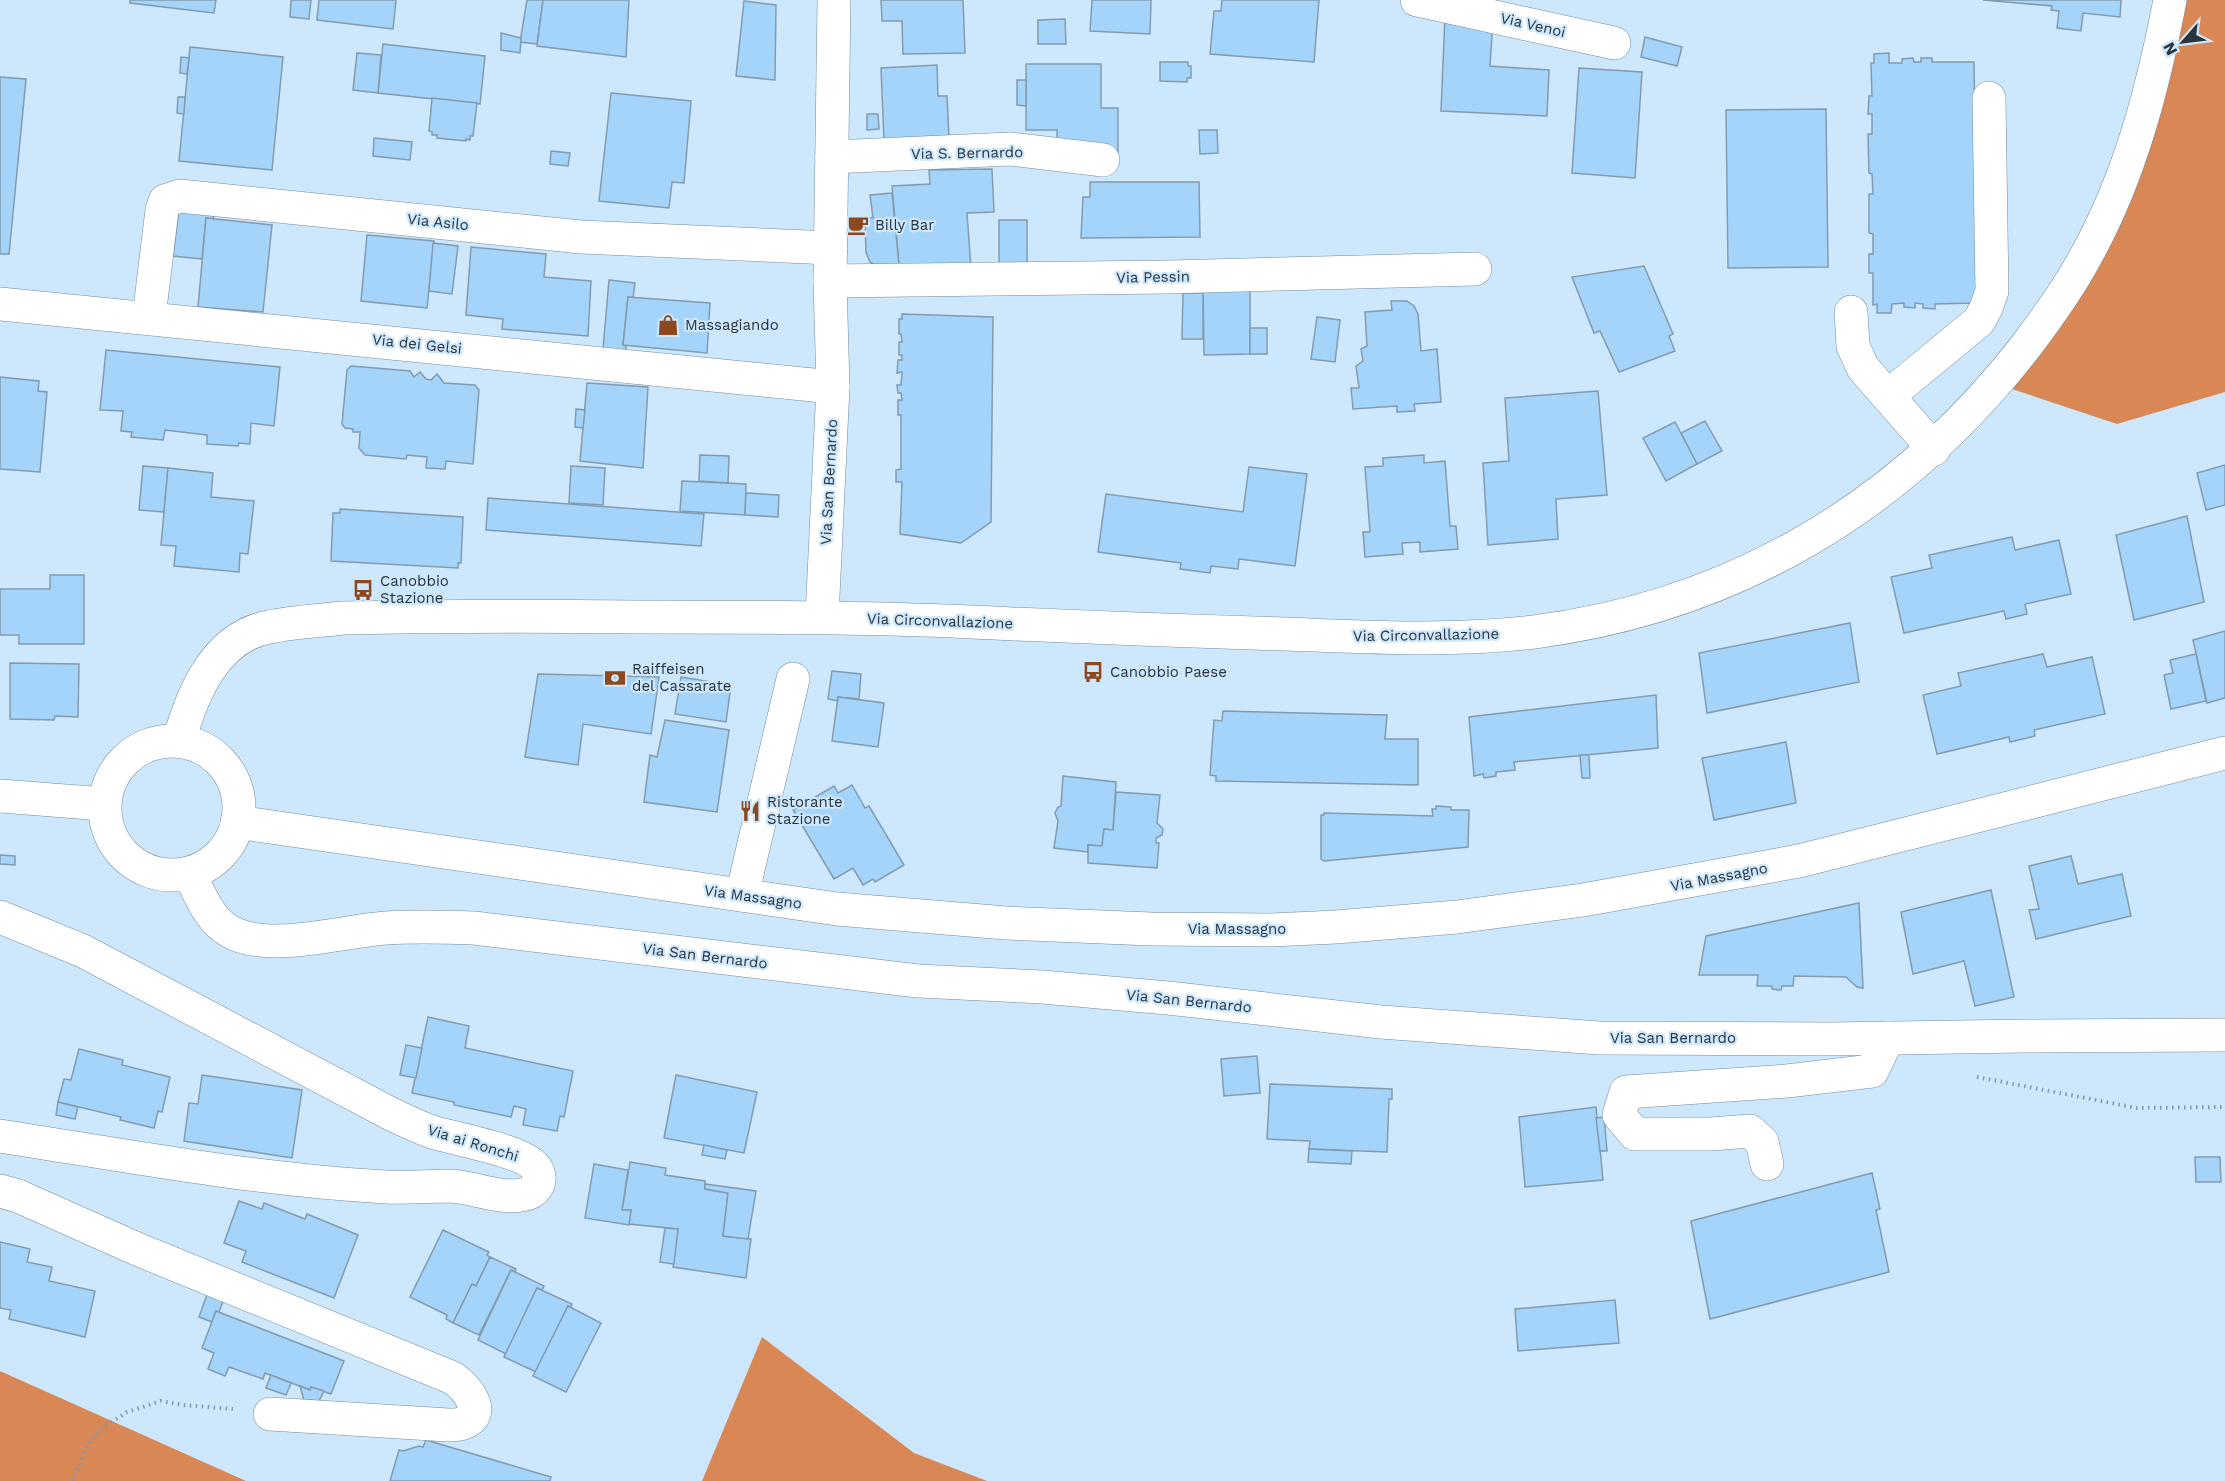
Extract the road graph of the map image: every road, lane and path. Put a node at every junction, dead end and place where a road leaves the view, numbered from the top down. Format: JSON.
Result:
{"nodes":[{"id":1,"x":834,"y":0,"type":"edge"},
{"id":2,"x":1417,"y":0,"type":"edge"},
{"id":3,"x":2170,"y":0,"type":"edge"},
{"id":4,"x":1614,"y":43,"type":"dead end"},
{"id":5,"x":1989,"y":98,"type":"dead end"},
{"id":6,"x":832,"y":157,"type":"junction"},
{"id":7,"x":1103,"y":160,"type":"dead end"},
{"id":8,"x":831,"y":248,"type":"junction"},
{"id":9,"x":1475,"y":269,"type":"dead end"},
{"id":10,"x":830,"y":281,"type":"junction"},
{"id":11,"x":0,"y":304,"type":"edge"},
{"id":12,"x":1851,"y":312,"type":"dead end"},
{"id":13,"x":150,"y":317,"type":"junction"},
{"id":14,"x":833,"y":387,"type":"junction"},
{"id":15,"x":1888,"y":396,"type":"junction"},
{"id":16,"x":1934,"y":449,"type":"junction"},
{"id":17,"x":822,"y":617,"type":"junction"},
{"id":18,"x":793,"y":679,"type":"dead end"},
{"id":19,"x":179,"y":741,"type":"junction"},
{"id":20,"x":2225,"y":753,"type":"edge"},
{"id":21,"x":0,"y":796,"type":"edge"},
{"id":22,"x":104,"y":804,"type":"junction"},
{"id":23,"x":237,"y":822,"type":"junction"},
{"id":24,"x":189,"y":873,"type":"junction"},
{"id":25,"x":742,"y":895,"type":"junction"},
{"id":26,"x":0,"y":917,"type":"edge"},
{"id":27,"x":2225,"y":1035,"type":"edge"},
{"id":28,"x":1888,"y":1038,"type":"junction"},
{"id":29,"x":1972,"y":1076,"type":"dead end"},
{"id":30,"x":2225,"y":1107,"type":"edge"},
{"id":31,"x":0,"y":1136,"type":"edge"},
{"id":32,"x":1767,"y":1164,"type":"dead end"},
{"id":33,"x":0,"y":1191,"type":"edge"},
{"id":34,"x":270,"y":1414,"type":"joint"},
{"id":35,"x":72,"y":1481,"type":"edge"}],
"edges":[{"from":1,"to":6,"type":"street","name":"Via San Bernardo"},
{"from":2,"to":4,"type":"street","name":"Via Venoi"},
{"from":3,"to":16,"type":"street","name":"Via Circonvallazione"},
{"from":5,"to":15,"type":"street"},
{"from":6,"to":7,"type":"street","name":"Via S. Bernardo"},
{"from":6,"to":8,"type":"street","name":"Via San Bernardo"},
{"from":8,"to":10,"type":"street","name":"Via San Bernardo"},
{"from":8,"to":13,"type":"street","name":"Via Asilo"},
{"from":9,"to":10,"type":"street","name":"Via Pessin"},
{"from":10,"to":14,"type":"street","name":"Via San Bernardo"},
{"from":11,"to":13,"type":"street","name":"Via dei Gelsi"},
{"from":12,"to":15,"type":"street"},
{"from":13,"to":14,"type":"street","name":"Via dei Gelsi"},
{"from":14,"to":17,"type":"street","name":"Via San Bernardo"},
{"from":15,"to":16,"type":"street"},
{"from":16,"to":17,"type":"street","name":"Via Circonvallazione"},
{"from":17,"to":19,"type":"street"},
{"from":18,"to":25,"type":"street"},
{"from":19,"to":22,"type":"street"},
{"from":19,"to":23,"type":"street"},
{"from":20,"to":25,"type":"street","name":"Via Massagno"},
{"from":21,"to":22,"type":"street"},
{"from":22,"to":24,"type":"street"},
{"from":23,"to":24,"type":"street"},
{"from":23,"to":25,"type":"street","name":"Via Massagno"},
{"from":24,"to":28,"type":"street","name":"Via San Bernardo"},
{"from":26,"to":31,"type":"street","name":"Via ai Ronchi"},
{"from":27,"to":28,"type":"street","name":"Via San Bernardo"},
{"from":28,"to":32,"type":"street"},
{"from":29,"to":30,"type":"path"},
{"from":33,"to":34,"type":"street"},
{"from":34,"to":35,"type":"path"}]}
